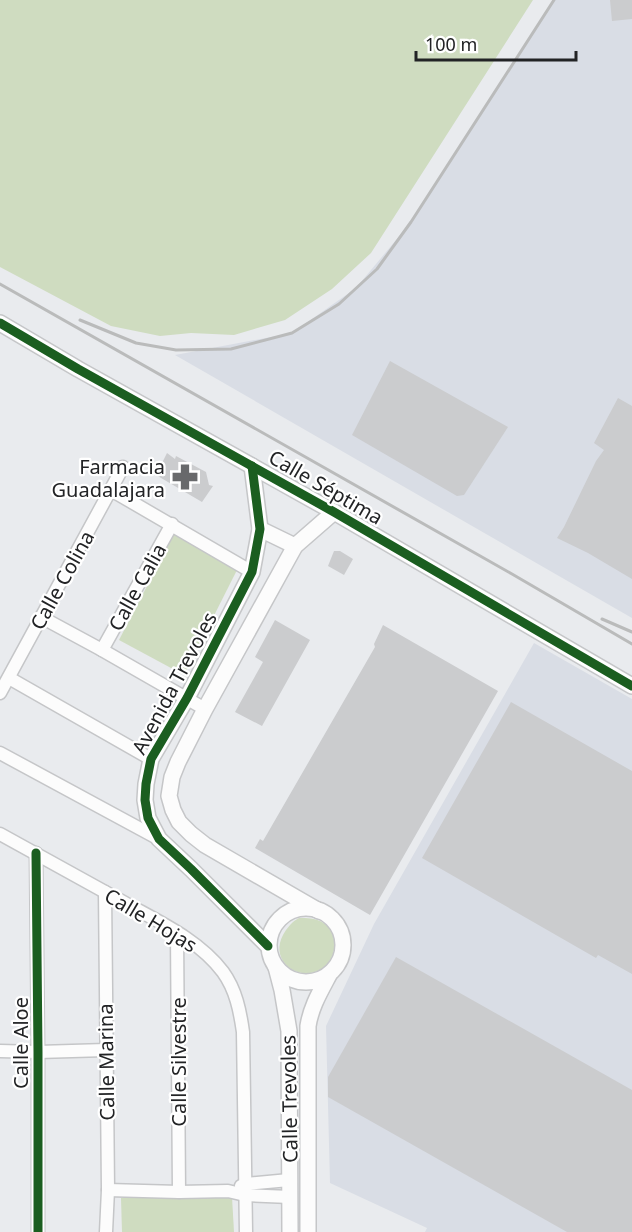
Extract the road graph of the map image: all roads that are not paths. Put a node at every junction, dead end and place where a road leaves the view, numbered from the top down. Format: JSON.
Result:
{"nodes":[{"id":1,"x":0,"y":323,"type":"edge"},
{"id":2,"x":252,"y":466,"type":"junction"},
{"id":3,"x":123,"y":467,"type":"dead end"},
{"id":4,"x":111,"y":490,"type":"junction"},
{"id":5,"x":334,"y":512,"type":"junction"},
{"id":6,"x":172,"y":524,"type":"junction"},
{"id":7,"x":260,"y":529,"type":"junction"},
{"id":8,"x":295,"y":546,"type":"junction"},
{"id":9,"x":252,"y":572,"type":"junction"},
{"id":10,"x":41,"y":617,"type":"junction"},
{"id":11,"x":102,"y":650,"type":"junction"},
{"id":12,"x":9,"y":678,"type":"junction"},
{"id":13,"x":632,"y":686,"type":"edge"},
{"id":14,"x":0,"y":693,"type":"edge"},
{"id":15,"x":186,"y":698,"type":"junction"},
{"id":16,"x":205,"y":709,"type":"junction"},
{"id":17,"x":0,"y":753,"type":"edge"},
{"id":18,"x":152,"y":759,"type":"junction"},
{"id":19,"x":0,"y":834,"type":"edge"},
{"id":20,"x":159,"y":839,"type":"junction"},
{"id":21,"x":36,"y":854,"type":"junction"},
{"id":22,"x":105,"y":891,"type":"junction"},
{"id":23,"x":319,"y":910,"type":"junction"},
{"id":24,"x":177,"y":933,"type":"junction"},
{"id":25,"x":268,"y":946,"type":"junction"},
{"id":26,"x":276,"y":967,"type":"junction"},
{"id":27,"x":329,"y":975,"type":"junction"},
{"id":28,"x":106,"y":1050,"type":"junction"},
{"id":29,"x":0,"y":1051,"type":"edge"},
{"id":30,"x":38,"y":1052,"type":"junction"},
{"id":31,"x":290,"y":1180,"type":"junction"},
{"id":32,"x":246,"y":1189,"type":"junction"},
{"id":33,"x":108,"y":1190,"type":"junction"},
{"id":34,"x":179,"y":1192,"type":"junction"},
{"id":35,"x":290,"y":1197,"type":"junction"},
{"id":36,"x":38,"y":1232,"type":"edge"},
{"id":37,"x":106,"y":1232,"type":"edge"},
{"id":38,"x":246,"y":1232,"type":"edge"},
{"id":39,"x":290,"y":1232,"type":"edge"},
{"id":40,"x":308,"y":1232,"type":"edge"}],
"edges":[{"from":1,"to":2,"type":"street","name":"Calle Séptima"},
{"from":2,"to":5,"type":"street","name":"Calle Séptima"},
{"from":2,"to":7,"type":"street","name":"Avenida Trevoles"},
{"from":3,"to":4,"type":"street","name":"Calle Colina"},
{"from":4,"to":6,"type":"street"},
{"from":4,"to":10,"type":"street","name":"Calle Colina"},
{"from":5,"to":8,"type":"street","name":"Avenida Trevoles"},
{"from":5,"to":13,"type":"street","name":"Calle Séptima"},
{"from":6,"to":9,"type":"street"},
{"from":6,"to":11,"type":"street","name":"Calle Calia"},
{"from":7,"to":8,"type":"street"},
{"from":7,"to":9,"type":"street","name":"Avenida Trevoles"},
{"from":8,"to":16,"type":"street","name":"Avenida Trevoles"},
{"from":9,"to":15,"type":"street","name":"Avenida Trevoles"},
{"from":10,"to":11,"type":"street"},
{"from":10,"to":12,"type":"street","name":"Calle Colina"},
{"from":11,"to":15,"type":"street"},
{"from":12,"to":14,"type":"street","name":"Calle Colina"},
{"from":12,"to":18,"type":"street"},
{"from":15,"to":16,"type":"street"},
{"from":15,"to":18,"type":"street","name":"Avenida Trevoles"},
{"from":16,"to":23,"type":"street","name":"Avenida Trevoles"},
{"from":17,"to":20,"type":"street"},
{"from":18,"to":20,"type":"street","name":"Avenida Trevoles"},
{"from":19,"to":21,"type":"street","name":"Calle Hojas"},
{"from":20,"to":25,"type":"street","name":"Avenida Trevoles"},
{"from":21,"to":22,"type":"street","name":"Calle Hojas"},
{"from":21,"to":30,"type":"street","name":"Calle Aloe"},
{"from":22,"to":24,"type":"street","name":"Calle Hojas"},
{"from":22,"to":28,"type":"street","name":"Calle Marina"},
{"from":23,"to":25,"type":"street"},
{"from":23,"to":27,"type":"street"},
{"from":24,"to":32,"type":"street","name":"Calle Hojas"},
{"from":24,"to":34,"type":"street","name":"Calle Silvestre"},
{"from":25,"to":26,"type":"street"},
{"from":26,"to":27,"type":"street"},
{"from":26,"to":31,"type":"street","name":"Calle Trevoles"},
{"from":27,"to":40,"type":"street","name":"Calle Trevoles"},
{"from":28,"to":30,"type":"street"},
{"from":28,"to":33,"type":"street","name":"Calle Marina"},
{"from":29,"to":30,"type":"street"},
{"from":30,"to":36,"type":"street","name":"Calle Aloe"},
{"from":31,"to":32,"type":"street"},
{"from":31,"to":35,"type":"street","name":"Calle Trevoles"},
{"from":32,"to":34,"type":"street"},
{"from":32,"to":35,"type":"street"},
{"from":32,"to":38,"type":"street","name":"Calle Hojas"},
{"from":33,"to":34,"type":"street"},
{"from":33,"to":37,"type":"street","name":"Calle Marina"},
{"from":35,"to":39,"type":"street","name":"Calle Trevoles"}]}
